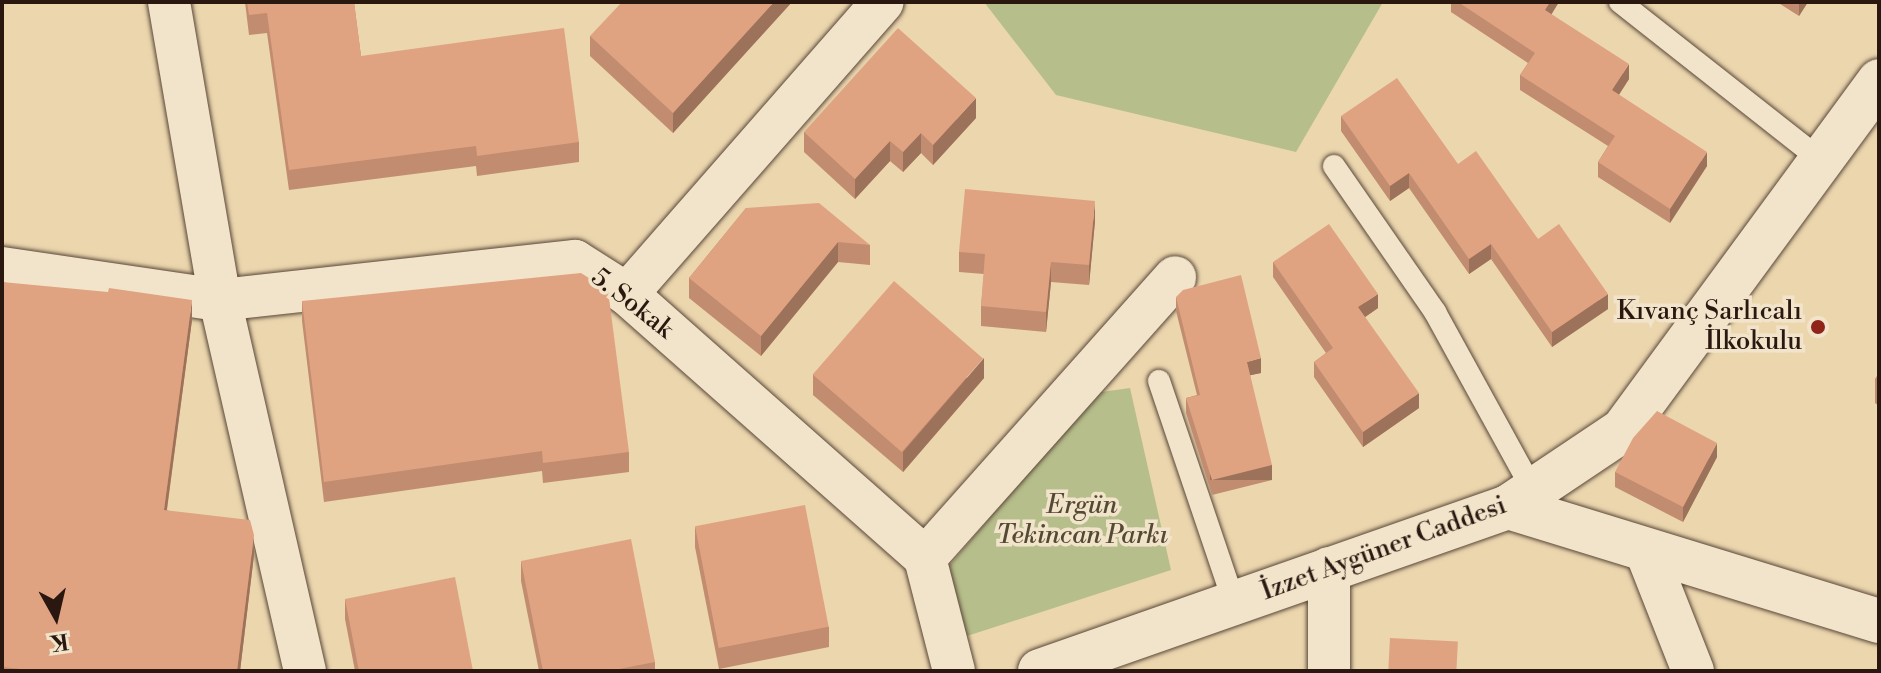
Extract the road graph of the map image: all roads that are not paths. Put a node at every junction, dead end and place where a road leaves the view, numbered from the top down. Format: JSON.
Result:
{"nodes":[{"id":1,"x":169,"y":2,"type":"edge"},
{"id":2,"x":883,"y":2,"type":"edge"},
{"id":3,"x":1620,"y":2,"type":"edge"},
{"id":4,"x":1879,"y":81,"type":"edge"},
{"id":5,"x":1822,"y":161,"type":"junction"},
{"id":6,"x":1334,"y":166,"type":"dead end"},
{"id":7,"x":2,"y":268,"type":"edge"},
{"id":8,"x":1175,"y":277,"type":"dead end"},
{"id":9,"x":627,"y":294,"type":"junction"},
{"id":10,"x":220,"y":300,"type":"junction"},
{"id":11,"x":1159,"y":381,"type":"dead end"},
{"id":12,"x":1520,"y":499,"type":"junction"},
{"id":13,"x":1645,"y":549,"type":"junction"},
{"id":14,"x":925,"y":558,"type":"junction"},
{"id":15,"x":1329,"y":568,"type":"junction"},
{"id":16,"x":1234,"y":603,"type":"junction"},
{"id":17,"x":1879,"y":621,"type":"edge"},
{"id":18,"x":305,"y":671,"type":"edge"},
{"id":19,"x":954,"y":671,"type":"edge"},
{"id":20,"x":1040,"y":671,"type":"edge"},
{"id":21,"x":1329,"y":671,"type":"edge"},
{"id":22,"x":1693,"y":671,"type":"edge"}],
"edges":[{"from":1,"to":10,"type":"street"},
{"from":2,"to":9,"type":"street"},
{"from":3,"to":5,"type":"lane"},
{"from":4,"to":5,"type":"street","name":"İzzet Aygüner Caddesi"},
{"from":5,"to":12,"type":"street","name":"İzzet Aygüner Caddesi"},
{"from":6,"to":12,"type":"lane"},
{"from":7,"to":10,"type":"street","name":"5. Sokak"},
{"from":8,"to":14,"type":"street"},
{"from":9,"to":10,"type":"street","name":"5. Sokak"},
{"from":9,"to":14,"type":"street","name":"5. Sokak"},
{"from":10,"to":18,"type":"street"},
{"from":11,"to":16,"type":"lane"},
{"from":12,"to":13,"type":"street"},
{"from":12,"to":15,"type":"street","name":"İzzet Aygüner Caddesi"},
{"from":13,"to":17,"type":"street"},
{"from":13,"to":22,"type":"street"},
{"from":14,"to":19,"type":"street"},
{"from":15,"to":16,"type":"street","name":"İzzet Aygüner Caddesi"},
{"from":15,"to":21,"type":"street"},
{"from":16,"to":20,"type":"street","name":"İzzet Aygüner Caddesi"}]}
